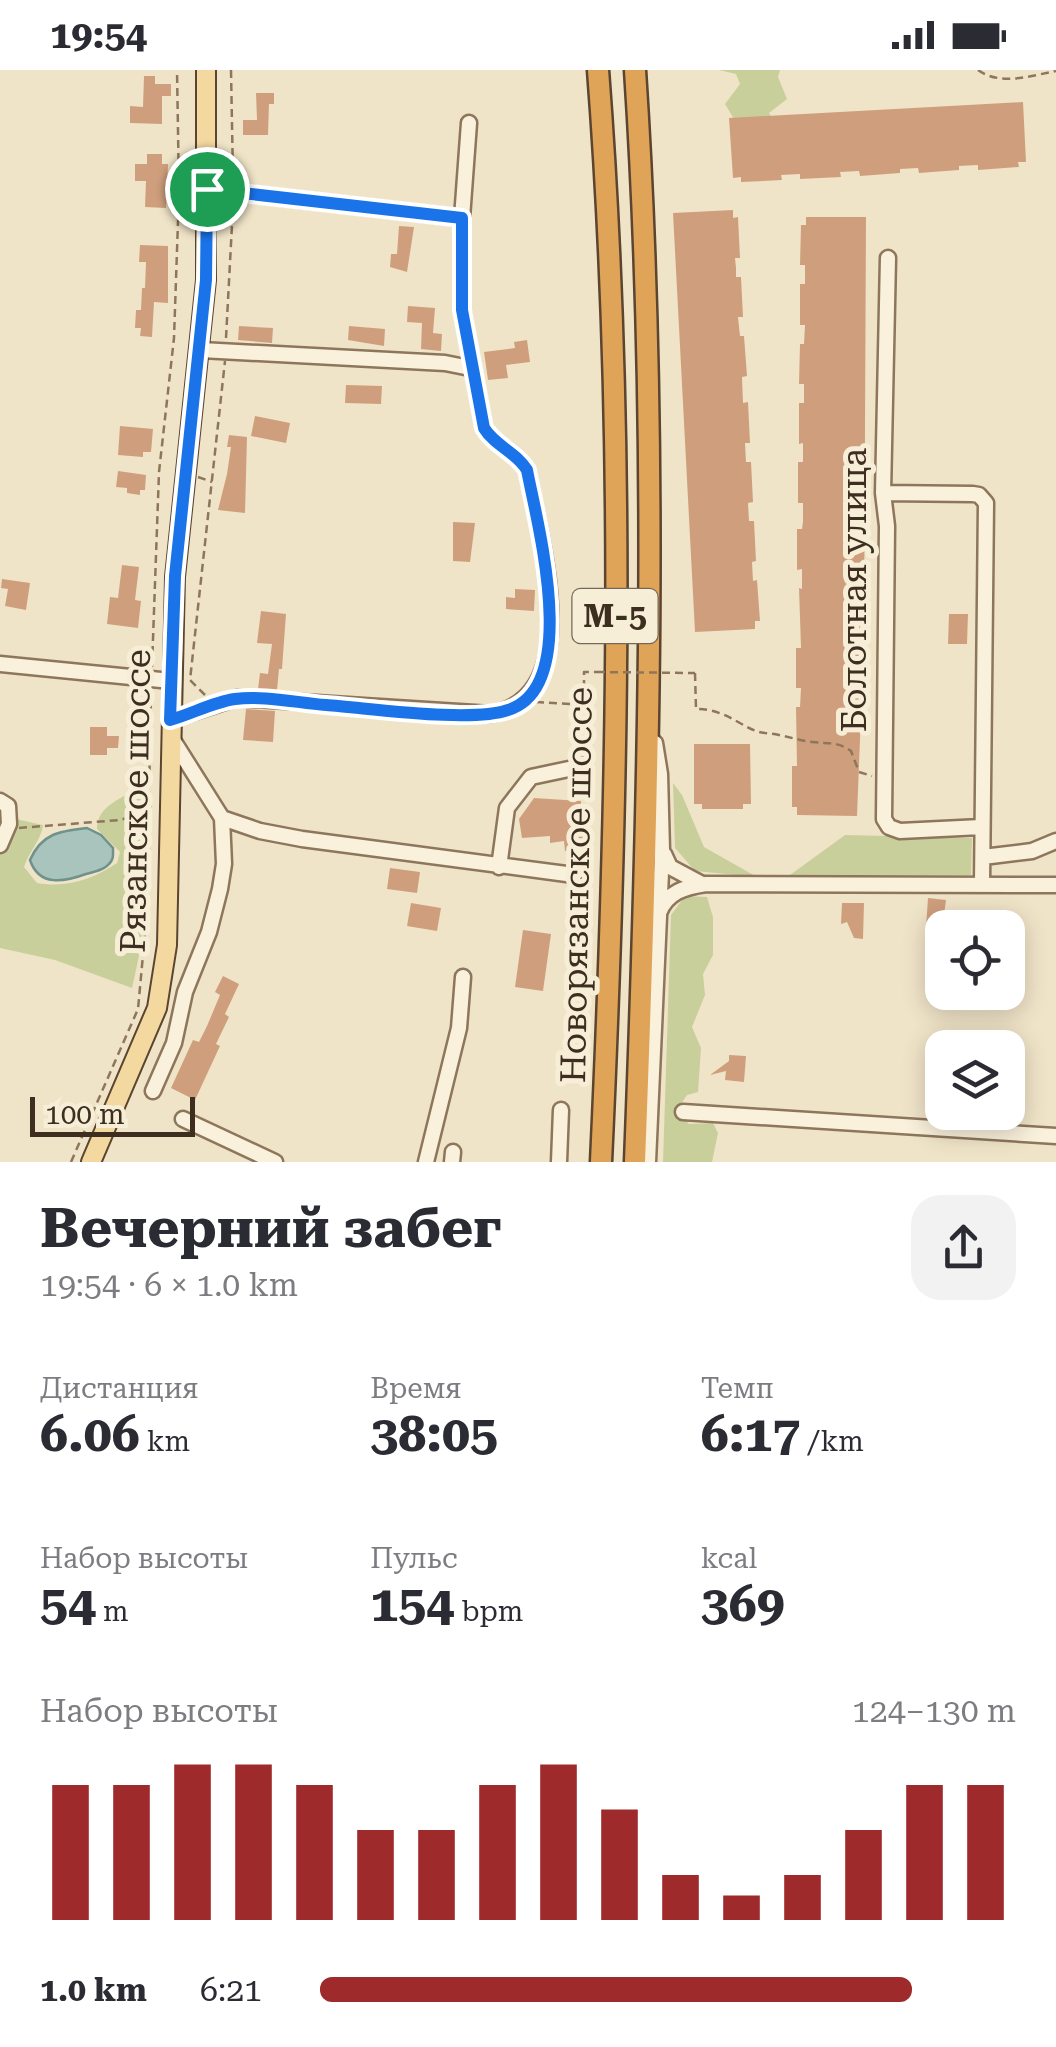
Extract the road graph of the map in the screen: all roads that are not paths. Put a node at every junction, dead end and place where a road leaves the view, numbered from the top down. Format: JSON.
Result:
{"nodes":[{"id":1,"x":206,"y":70,"type":"edge"},
{"id":2,"x":598,"y":70,"type":"edge"},
{"id":3,"x":636,"y":70,"type":"edge"},
{"id":4,"x":468,"y":123,"type":"dead end"},
{"id":5,"x":207,"y":189,"type":"junction"},
{"id":6,"x":462,"y":218,"type":"junction"},
{"id":7,"x":888,"y":258,"type":"dead end"},
{"id":8,"x":201,"y":350,"type":"junction"},
{"id":9,"x":470,"y":368,"type":"junction"},
{"id":10,"x":882,"y":493,"type":"junction"},
{"id":11,"x":0,"y":664,"type":"edge"},
{"id":12,"x":171,"y":681,"type":"junction"},
{"id":13,"x":649,"y":706,"type":"junction"},
{"id":14,"x":170,"y":728,"type":"junction"},
{"id":15,"x":584,"y":766,"type":"dead end"},
{"id":16,"x":4,"y":803,"type":"edge"},
{"id":17,"x":222,"y":818,"type":"junction"},
{"id":18,"x":982,"y":827,"type":"junction"},
{"id":19,"x":1056,"y":841,"type":"edge"},
{"id":20,"x":0,"y":845,"type":"edge"},
{"id":21,"x":662,"y":850,"type":"junction"},
{"id":22,"x":983,"y":857,"type":"junction"},
{"id":23,"x":498,"y":867,"type":"junction"},
{"id":24,"x":574,"y":875,"type":"dead end"},
{"id":25,"x":706,"y":884,"type":"junction"},
{"id":26,"x":982,"y":884,"type":"junction"},
{"id":27,"x":1056,"y":885,"type":"edge"},
{"id":28,"x":657,"y":920,"type":"junction"},
{"id":29,"x":463,"y":978,"type":"dead end"},
{"id":30,"x":153,"y":1092,"type":"dead end"},
{"id":31,"x":562,"y":1110,"type":"dead end"},
{"id":32,"x":684,"y":1112,"type":"dead end"},
{"id":33,"x":183,"y":1119,"type":"dead end"},
{"id":34,"x":1056,"y":1136,"type":"edge"},
{"id":35,"x":91,"y":1162,"type":"edge"},
{"id":36,"x":275,"y":1162,"type":"edge"},
{"id":37,"x":426,"y":1162,"type":"edge"},
{"id":38,"x":559,"y":1162,"type":"edge"},
{"id":39,"x":601,"y":1162,"type":"edge"},
{"id":40,"x":635,"y":1162,"type":"edge"},
{"id":41,"x":648,"y":1162,"type":"edge"}],
"edges":[{"from":1,"to":5,"type":"main road","name":"Рязанское шоссе"},
{"from":2,"to":39,"type":"highway","name":"Новорязанское шоссе","number":"М-5"},
{"from":3,"to":13,"type":"highway","name":"Новорязанское шоссе","number":"М-5"},
{"from":4,"to":6,"type":"street"},
{"from":5,"to":6,"type":"street"},
{"from":5,"to":8,"type":"main road","name":"Рязанское шоссе"},
{"from":6,"to":9,"type":"street"},
{"from":7,"to":10,"type":"street","name":"Болотная улица"},
{"from":8,"to":9,"type":"street"},
{"from":8,"to":12,"type":"main road","name":"Рязанское шоссе"},
{"from":9,"to":14,"type":"street"},
{"from":10,"to":18,"type":"street","name":"Болотная улица"},
{"from":10,"to":18,"type":"street"},
{"from":11,"to":12,"type":"street"},
{"from":12,"to":14,"type":"main road","name":"Рязанское шоссе"},
{"from":13,"to":21,"type":"street"},
{"from":13,"to":40,"type":"highway","name":"Новорязанское шоссе","number":"М-5"},
{"from":14,"to":17,"type":"street"},
{"from":14,"to":35,"type":"main road","name":"Рязанское шоссе"},
{"from":15,"to":23,"type":"street"},
{"from":16,"to":20,"type":"street"},
{"from":17,"to":23,"type":"street"},
{"from":17,"to":30,"type":"street"},
{"from":18,"to":22,"type":"street"},
{"from":19,"to":22,"type":"street"},
{"from":21,"to":25,"type":"street"},
{"from":21,"to":28,"type":"street"},
{"from":22,"to":26,"type":"street"},
{"from":23,"to":24,"type":"street"},
{"from":25,"to":26,"type":"street"},
{"from":25,"to":28,"type":"street"},
{"from":26,"to":27,"type":"street"},
{"from":28,"to":41,"type":"street"},
{"from":29,"to":37,"type":"street"},
{"from":31,"to":38,"type":"street"},
{"from":32,"to":34,"type":"street"},
{"from":33,"to":36,"type":"street"}]}
